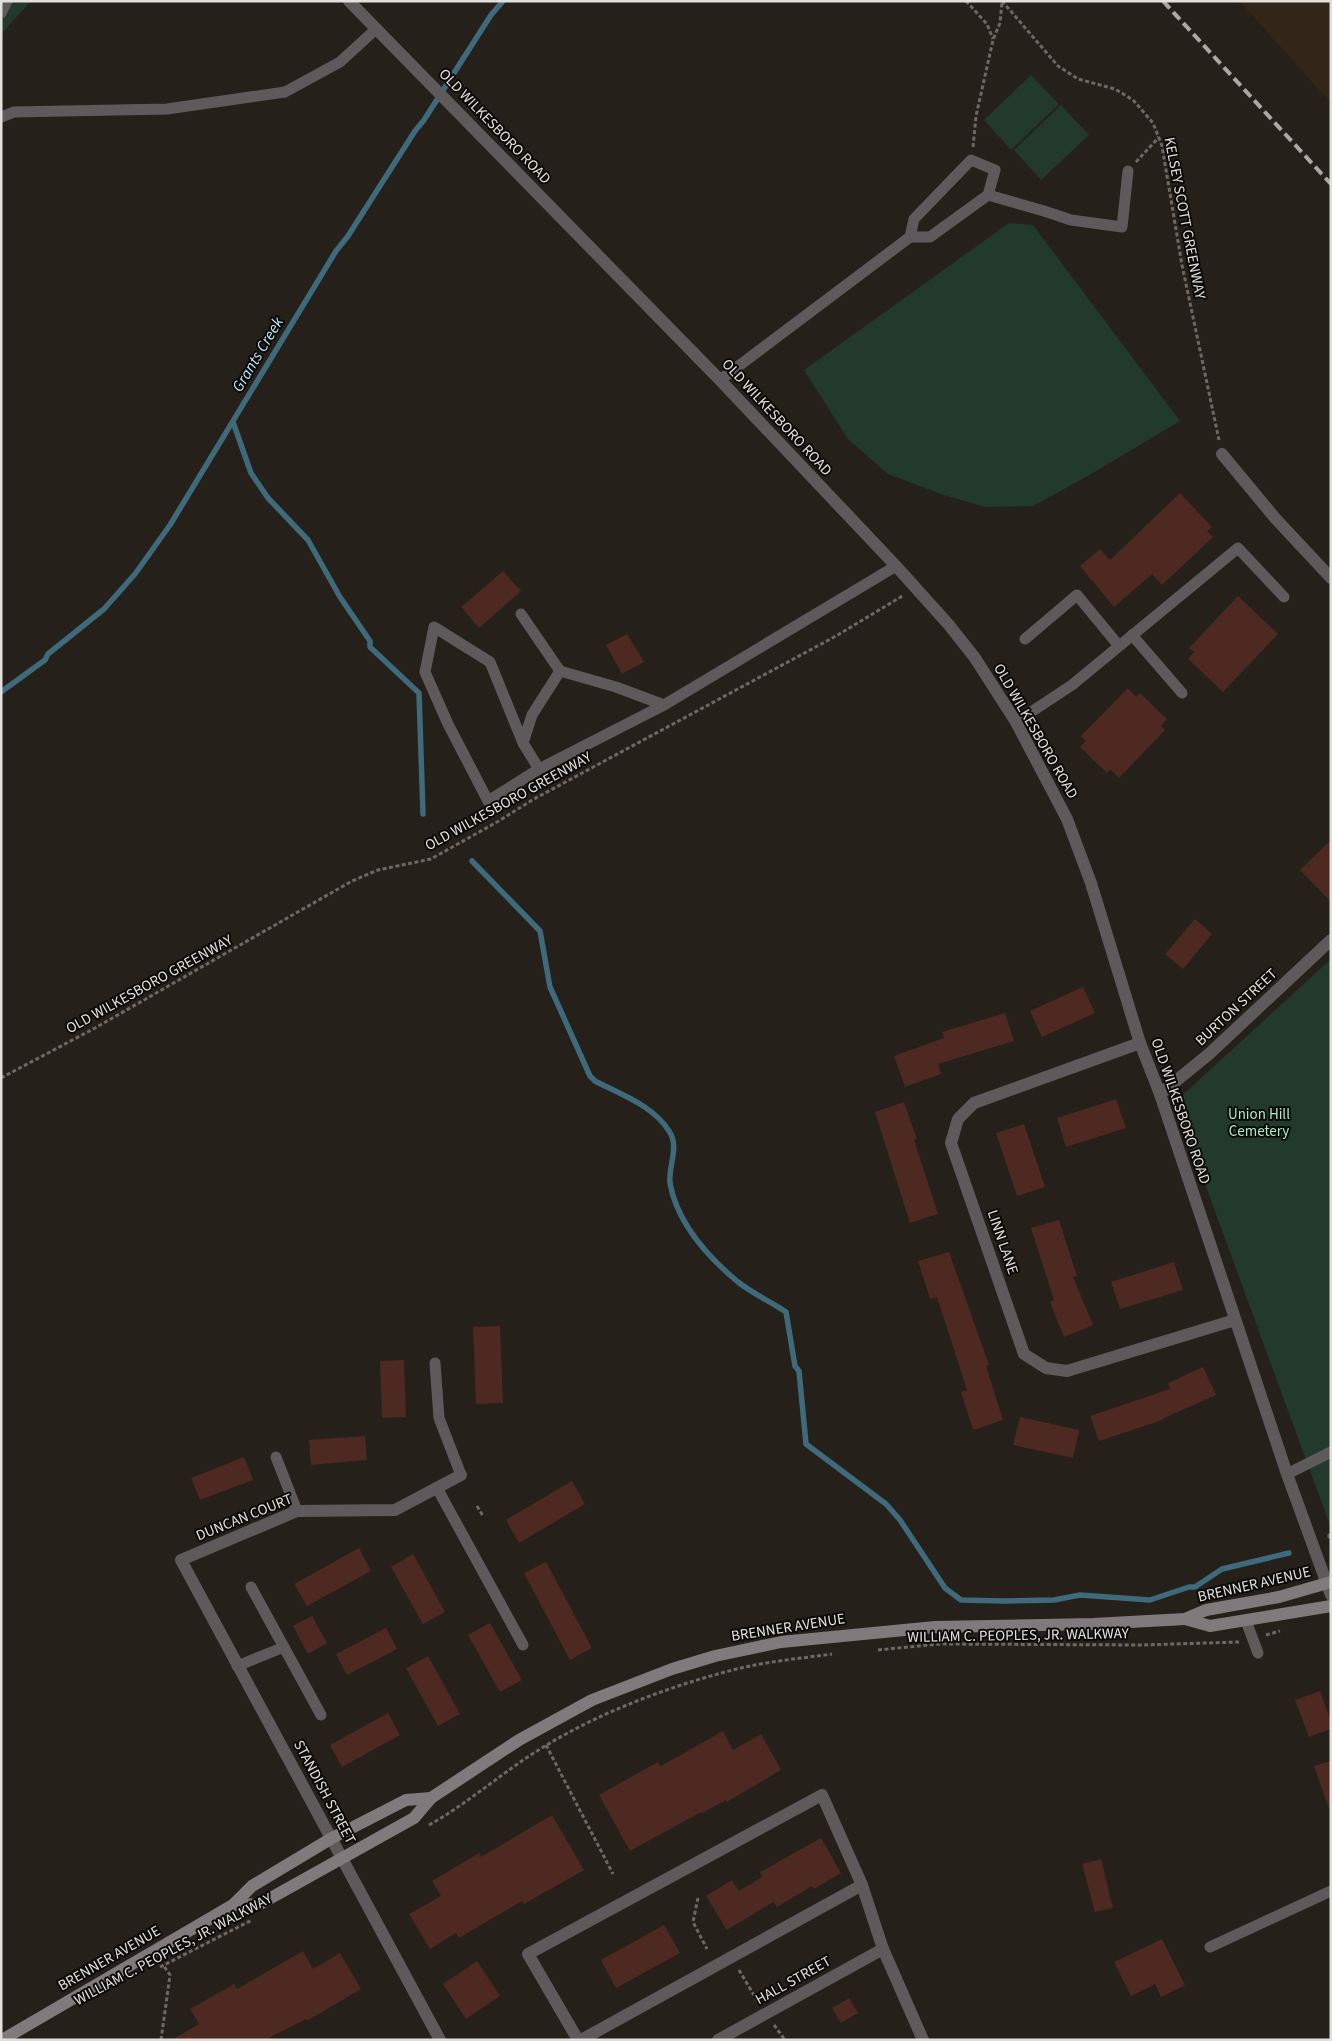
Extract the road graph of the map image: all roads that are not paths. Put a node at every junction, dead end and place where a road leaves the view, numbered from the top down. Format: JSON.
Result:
{"nodes":[{"id":1,"x":7,"y":1,"type":"edge"},
{"id":2,"x":350,"y":1,"type":"edge"},
{"id":3,"x":1,"y":13,"type":"edge"},
{"id":4,"x":376,"y":29,"type":"junction"},
{"id":5,"x":1,"y":117,"type":"edge"},
{"id":6,"x":1128,"y":171,"type":"road end"},
{"id":7,"x":988,"y":195,"type":"junction"},
{"id":8,"x":910,"y":237,"type":"junction"},
{"id":9,"x":720,"y":380,"type":"junction"},
{"id":10,"x":1222,"y":454,"type":"road end"},
{"id":11,"x":896,"y":566,"type":"junction"},
{"id":12,"x":1331,"y":578,"type":"edge"},
{"id":13,"x":1284,"y":597,"type":"dead end"},
{"id":14,"x":521,"y":614,"type":"dead end"},
{"id":15,"x":1132,"y":635,"type":"junction"},
{"id":16,"x":1025,"y":639,"type":"dead end"},
{"id":17,"x":1119,"y":646,"type":"junction"},
{"id":18,"x":560,"y":671,"type":"junction"},
{"id":19,"x":1182,"y":693,"type":"dead end"},
{"id":20,"x":664,"y":705,"type":"junction"},
{"id":21,"x":1016,"y":722,"type":"junction"},
{"id":22,"x":523,"y":743,"type":"junction"},
{"id":23,"x":539,"y":770,"type":"junction"},
{"id":24,"x":1331,"y":940,"type":"edge"},
{"id":25,"x":1140,"y":1042,"type":"junction"},
{"id":26,"x":1160,"y":1094,"type":"junction"},
{"id":27,"x":1235,"y":1320,"type":"junction"},
{"id":28,"x":435,"y":1363,"type":"dead end"},
{"id":29,"x":1331,"y":1452,"type":"edge"},
{"id":30,"x":276,"y":1456,"type":"dead end"},
{"id":31,"x":1287,"y":1474,"type":"junction"},
{"id":32,"x":461,"y":1475,"type":"joint"},
{"id":33,"x":437,"y":1488,"type":"junction"},
{"id":34,"x":297,"y":1511,"type":"junction"},
{"id":35,"x":181,"y":1560,"type":"joint"},
{"id":36,"x":1329,"y":1586,"type":"edge"},
{"id":37,"x":250,"y":1587,"type":"dead end"},
{"id":38,"x":1331,"y":1606,"type":"edge"},
{"id":39,"x":1185,"y":1619,"type":"junction"},
{"id":40,"x":1246,"y":1620,"type":"junction"},
{"id":41,"x":523,"y":1645,"type":"dead end"},
{"id":42,"x":284,"y":1647,"type":"junction"},
{"id":43,"x":1258,"y":1653,"type":"dead end"},
{"id":44,"x":238,"y":1666,"type":"junction"},
{"id":45,"x":321,"y":1715,"type":"dead end"},
{"id":46,"x":431,"y":1798,"type":"junction"},
{"id":47,"x":332,"y":1838,"type":"junction"},
{"id":48,"x":342,"y":1859,"type":"junction"},
{"id":49,"x":862,"y":1885,"type":"junction"},
{"id":50,"x":1331,"y":1891,"type":"edge"},
{"id":51,"x":233,"y":1905,"type":"junction"},
{"id":52,"x":1210,"y":1948,"type":"dead end"},
{"id":53,"x":883,"y":1949,"type":"junction"},
{"id":54,"x":2,"y":2040,"type":"edge"},
{"id":55,"x":440,"y":2040,"type":"edge"},
{"id":56,"x":580,"y":2040,"type":"edge"},
{"id":57,"x":718,"y":2040,"type":"edge"},
{"id":58,"x":923,"y":2040,"type":"edge"}],
"edges":[{"from":1,"to":3,"type":"lane"},
{"from":2,"to":4,"type":"street","name":"OLD WILKESBORO ROAD"},
{"from":4,"to":5,"type":"lane"},
{"from":4,"to":9,"type":"street","name":"OLD WILKESBORO ROAD"},
{"from":6,"to":7,"type":"lane"},
{"from":7,"to":8,"type":"lane"},
{"from":7,"to":8,"type":"lane"},
{"from":8,"to":9,"type":"lane"},
{"from":9,"to":11,"type":"street","name":"OLD WILKESBORO ROAD"},
{"from":10,"to":12,"type":"street"},
{"from":11,"to":20,"type":"lane"},
{"from":11,"to":21,"type":"street","name":"OLD WILKESBORO ROAD"},
{"from":13,"to":15,"type":"lane"},
{"from":14,"to":18,"type":"lane"},
{"from":15,"to":17,"type":"lane"},
{"from":15,"to":19,"type":"lane"},
{"from":16,"to":17,"type":"lane"},
{"from":17,"to":21,"type":"lane"},
{"from":18,"to":20,"type":"lane"},
{"from":18,"to":22,"type":"lane"},
{"from":20,"to":23,"type":"lane"},
{"from":21,"to":25,"type":"street","name":"OLD WILKESBORO ROAD"},
{"from":22,"to":23,"type":"lane"},
{"from":22,"to":23,"type":"lane"},
{"from":24,"to":26,"type":"street","name":"BURTON STREET"},
{"from":25,"to":26,"type":"street","name":"OLD WILKESBORO ROAD"},
{"from":25,"to":27,"type":"street","name":"LINN LANE"},
{"from":26,"to":27,"type":"street","name":"OLD WILKESBORO ROAD"},
{"from":27,"to":31,"type":"street","name":"OLD WILKESBORO ROAD"},
{"from":28,"to":32,"type":"lane"},
{"from":29,"to":31,"type":"lane"},
{"from":30,"to":34,"type":"lane"},
{"from":31,"to":36,"type":"street","name":"OLD WILKESBORO ROAD"},
{"from":32,"to":33,"type":"street","name":"DUNCAN COURT"},
{"from":33,"to":34,"type":"street","name":"DUNCAN COURT"},
{"from":33,"to":41,"type":"lane"},
{"from":34,"to":35,"type":"street","name":"DUNCAN COURT"},
{"from":35,"to":44,"type":"street","name":"STANDISH STREET"},
{"from":36,"to":39,"type":"street","name":"BRENNER AVENUE"},
{"from":37,"to":42,"type":"lane"},
{"from":38,"to":40,"type":"street","name":"BRENNER AVENUE"},
{"from":39,"to":40,"type":"street","name":"BRENNER AVENUE"},
{"from":39,"to":46,"type":"street","name":"BRENNER AVENUE"},
{"from":40,"to":43,"type":"lane"},
{"from":42,"to":44,"type":"lane"},
{"from":42,"to":45,"type":"lane"},
{"from":44,"to":47,"type":"street","name":"STANDISH STREET"},
{"from":46,"to":47,"type":"street","name":"BRENNER AVENUE"},
{"from":46,"to":48,"type":"street","name":"BRENNER AVENUE"},
{"from":47,"to":48,"type":"street","name":"STANDISH STREET"},
{"from":47,"to":51,"type":"street","name":"BRENNER AVENUE"},
{"from":48,"to":51,"type":"street","name":"BRENNER AVENUE"},
{"from":48,"to":55,"type":"street","name":"STANDISH STREET"},
{"from":49,"to":53,"type":"street"},
{"from":49,"to":56,"type":"street"},
{"from":49,"to":56,"type":"street"},
{"from":50,"to":52,"type":"lane"},
{"from":51,"to":54,"type":"street","name":"BRENNER AVENUE"},
{"from":53,"to":57,"type":"street","name":"HALL STREET"},
{"from":53,"to":58,"type":"street"}]}
